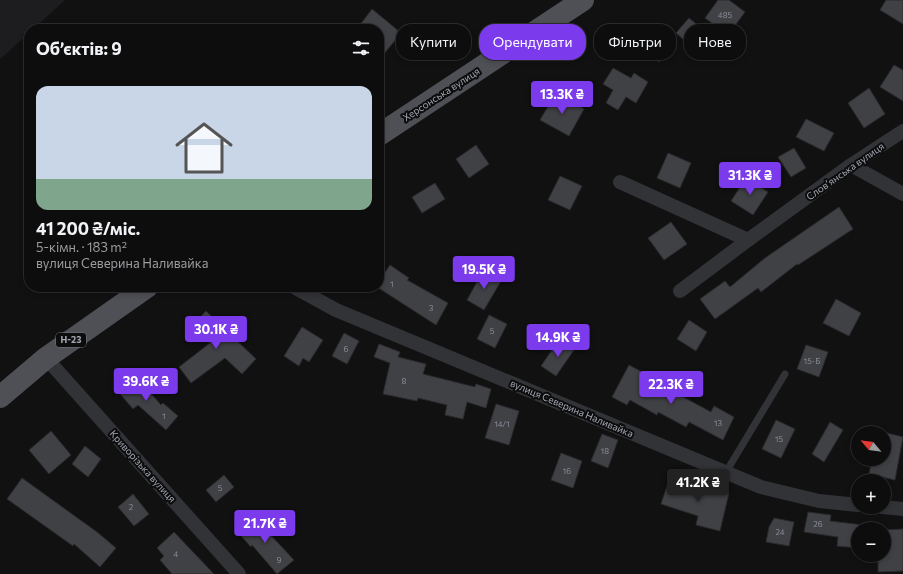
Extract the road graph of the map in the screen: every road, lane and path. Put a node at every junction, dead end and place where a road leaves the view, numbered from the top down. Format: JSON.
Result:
{"nodes":[{"id":1,"x":583,"y":0,"type":"edge"},
{"id":2,"x":903,"y":131,"type":"edge"},
{"id":3,"x":384,"y":132,"type":"edge"},
{"id":4,"x":851,"y":166,"type":"junction"},
{"id":5,"x":620,"y":182,"type":"dead end"},
{"id":6,"x":903,"y":194,"type":"edge"},
{"id":7,"x":748,"y":240,"type":"junction"},
{"id":8,"x":680,"y":291,"type":"dead end"},
{"id":9,"x":140,"y":292,"type":"edge"},
{"id":10,"x":303,"y":292,"type":"edge"},
{"id":11,"x":46,"y":358,"type":"junction"},
{"id":12,"x":785,"y":374,"type":"dead end"},
{"id":13,"x":0,"y":397,"type":"edge"},
{"id":14,"x":726,"y":472,"type":"junction"},
{"id":15,"x":851,"y":504,"type":"edge"},
{"id":16,"x":891,"y":508,"type":"edge"},
{"id":17,"x":903,"y":509,"type":"edge"},
{"id":18,"x":239,"y":574,"type":"edge"}],
"edges":[{"from":1,"to":3,"type":"main road","name":"Херсонська вулиця"},
{"from":2,"to":4,"type":"street","name":"Словʼянська вулиця"},
{"from":4,"to":6,"type":"street"},
{"from":4,"to":7,"type":"street","name":"Словʼянська вулиця"},
{"from":5,"to":7,"type":"street"},
{"from":7,"to":8,"type":"street","name":"Словʼянська вулиця"},
{"from":9,"to":11,"type":"main road","number":"Н-23"},
{"from":10,"to":14,"type":"street","name":"вулиця Северина Наливайка"},
{"from":11,"to":13,"type":"main road","number":"Н-23"},
{"from":11,"to":18,"type":"street","name":"Криворізька вулиця"},
{"from":12,"to":14,"type":"lane"},
{"from":14,"to":15,"type":"street","name":"вулиця Северина Наливайка"},
{"from":16,"to":17,"type":"street"}]}
